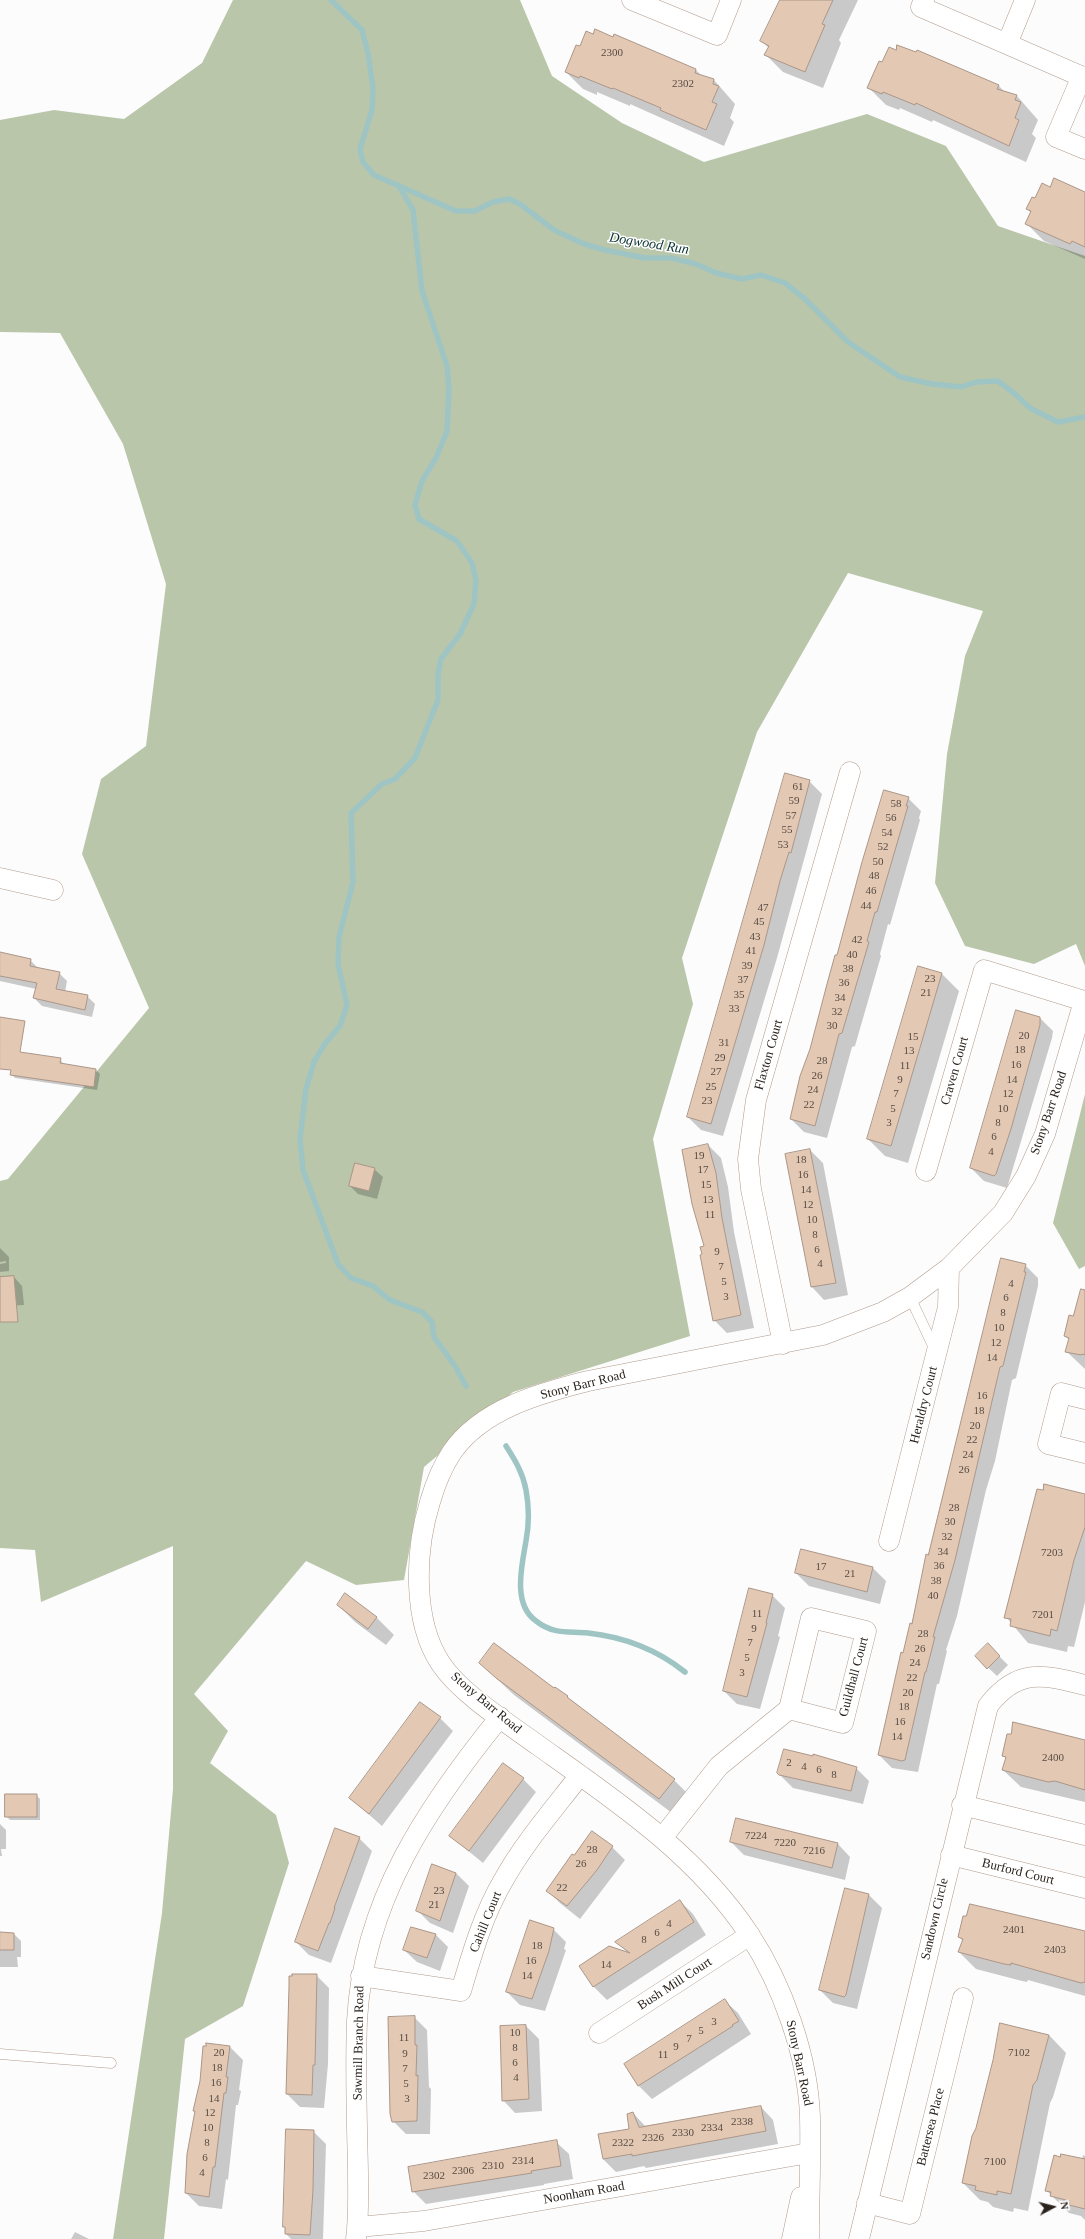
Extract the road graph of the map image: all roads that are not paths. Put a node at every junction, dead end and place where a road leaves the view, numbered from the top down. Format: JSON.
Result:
{"nodes":[{"id":1,"x":632,"y":0,"type":"edge"},
{"id":2,"x":731,"y":0,"type":"edge"},
{"id":3,"x":924,"y":0,"type":"edge"},
{"id":4,"x":1025,"y":0,"type":"edge"},
{"id":5,"x":1007,"y":44,"type":"junction"},
{"id":6,"x":1084,"y":77,"type":"edge"},
{"id":7,"x":1085,"y":149,"type":"edge"},
{"id":8,"x":850,"y":772,"type":"dead end"},
{"id":9,"x":0,"y":878,"type":"edge"},
{"id":10,"x":53,"y":890,"type":"dead end"},
{"id":11,"x":984,"y":970,"type":"joint"},
{"id":12,"x":926,"y":1172,"type":"dead end"},
{"id":13,"x":950,"y":1268,"type":"junction"},
{"id":14,"x":910,"y":1298,"type":"junction"},
{"id":15,"x":783,"y":1344,"type":"junction"},
{"id":16,"x":937,"y":1354,"type":"junction"},
{"id":17,"x":1085,"y":1399,"type":"edge"},
{"id":18,"x":1085,"y":1453,"type":"edge"},
{"id":19,"x":889,"y":1541,"type":"dead end"},
{"id":20,"x":1084,"y":1681,"type":"edge"},
{"id":21,"x":789,"y":1709,"type":"junction"},
{"id":22,"x":500,"y":1717,"type":"junction"},
{"id":23,"x":580,"y":1775,"type":"junction"},
{"id":24,"x":962,"y":1805,"type":"junction"},
{"id":25,"x":1085,"y":1835,"type":"edge"},
{"id":26,"x":662,"y":1838,"type":"junction"},
{"id":27,"x":950,"y":1855,"type":"junction"},
{"id":28,"x":1085,"y":1888,"type":"edge"},
{"id":29,"x":750,"y":1935,"type":"junction"},
{"id":30,"x":361,"y":1976,"type":"junction"},
{"id":31,"x":963,"y":1998,"type":"dead end"},
{"id":32,"x":599,"y":2033,"type":"dead end"},
{"id":33,"x":0,"y":2054,"type":"edge"},
{"id":34,"x":111,"y":2062,"type":"dead end"},
{"id":35,"x":809,"y":2154,"type":"junction"},
{"id":36,"x":867,"y":2203,"type":"junction"},
{"id":37,"x":357,"y":2233,"type":"edge"},
{"id":38,"x":792,"y":2239,"type":"edge"},
{"id":39,"x":810,"y":2239,"type":"edge"},
{"id":40,"x":858,"y":2239,"type":"edge"}],
"edges":[{"from":1,"to":2,"type":"street"},
{"from":3,"to":5,"type":"street"},
{"from":4,"to":5,"type":"street"},
{"from":5,"to":6,"type":"street"},
{"from":6,"to":7,"type":"street"},
{"from":8,"to":15,"type":"street","name":"Flaxton Court"},
{"from":9,"to":10,"type":"street"},
{"from":11,"to":12,"type":"street","name":"Craven Court"},
{"from":11,"to":13,"type":"street","name":"Stony Barr Road"},
{"from":13,"to":14,"type":"street","name":"Stony Barr Road"},
{"from":13,"to":16,"type":"street","name":"Heraldry Court"},
{"from":14,"to":15,"type":"street","name":"Stony Barr Road"},
{"from":14,"to":16,"type":"lane"},
{"from":15,"to":22,"type":"street","name":"Stony Barr Road"},
{"from":16,"to":19,"type":"street","name":"Heraldry Court"},
{"from":17,"to":18,"type":"street"},
{"from":20,"to":24,"type":"street","name":"Sandown Circle"},
{"from":21,"to":21,"type":"street","name":"Guildhall Court"},
{"from":21,"to":26,"type":"street"},
{"from":22,"to":23,"type":"street","name":"Stony Barr Road"},
{"from":22,"to":30,"type":"street","name":"Sawmill Branch Road"},
{"from":23,"to":26,"type":"street","name":"Stony Barr Road"},
{"from":23,"to":30,"type":"street","name":"Cahill Court"},
{"from":24,"to":25,"type":"street"},
{"from":24,"to":27,"type":"street","name":"Sandown Circle"},
{"from":26,"to":29,"type":"street","name":"Stony Barr Road"},
{"from":27,"to":28,"type":"street","name":"Burford Court"},
{"from":27,"to":36,"type":"street","name":"Sandown Circle"},
{"from":29,"to":32,"type":"street","name":"Bush Mill Court"},
{"from":29,"to":35,"type":"street","name":"Stony Barr Road"},
{"from":30,"to":37,"type":"street","name":"Sawmill Branch Road"},
{"from":31,"to":36,"type":"street","name":"Battersea Place"},
{"from":33,"to":34,"type":"lane"},
{"from":35,"to":37,"type":"street","name":"Noonham Road"},
{"from":35,"to":38,"type":"street","name":"Stony Barr Road"},
{"from":35,"to":39,"type":"street","name":"Stony Barr Road"},
{"from":36,"to":40,"type":"street","name":"Sandown Circle"}]}
